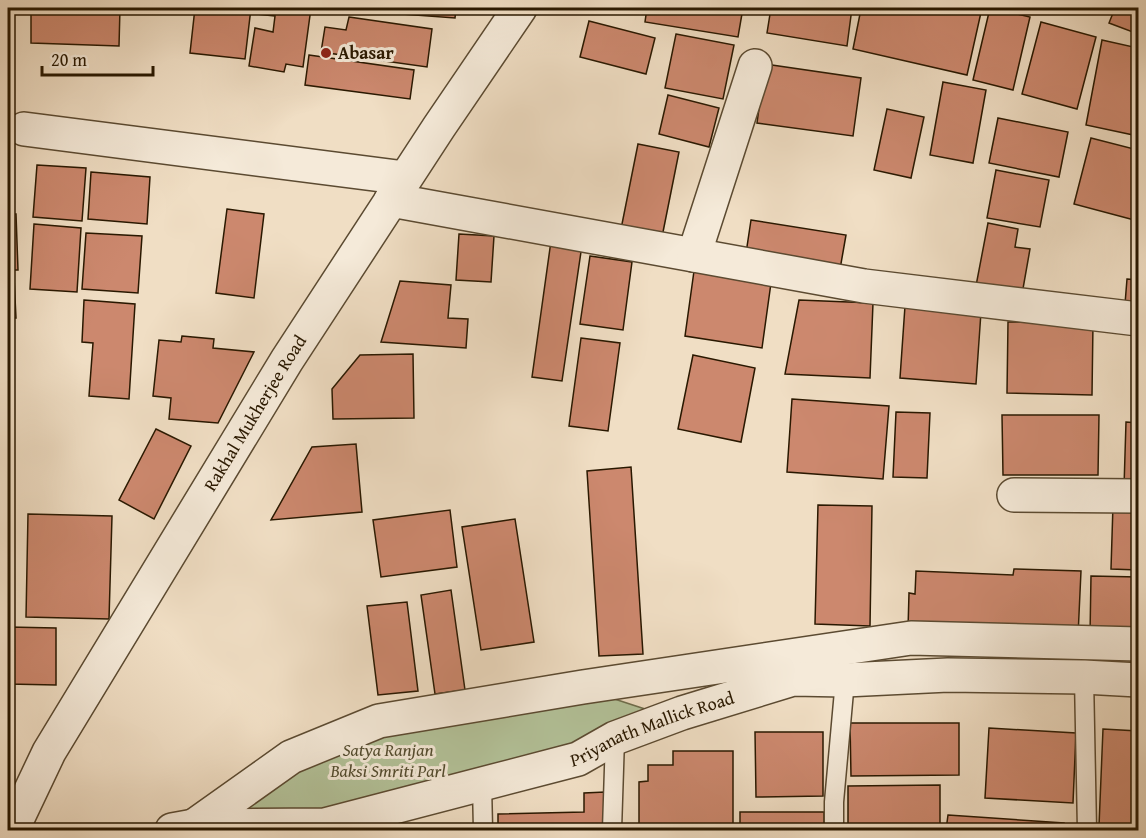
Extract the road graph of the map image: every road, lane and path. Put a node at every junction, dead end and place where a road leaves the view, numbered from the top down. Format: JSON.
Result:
{"nodes":[{"id":1,"x":520,"y":8,"type":"edge"},
{"id":2,"x":755,"y":66,"type":"dead end"},
{"id":3,"x":24,"y":129,"type":"dead end"},
{"id":4,"x":398,"y":189,"type":"junction"},
{"id":5,"x":694,"y":255,"type":"junction"},
{"id":6,"x":1138,"y":319,"type":"edge"},
{"id":7,"x":1014,"y":495,"type":"dead end"},
{"id":8,"x":1138,"y":496,"type":"edge"},
{"id":9,"x":1138,"y":644,"type":"edge"},
{"id":10,"x":1084,"y":677,"type":"junction"},
{"id":11,"x":845,"y":680,"type":"junction"},
{"id":12,"x":1138,"y":680,"type":"edge"},
{"id":13,"x":615,"y":738,"type":"junction"},
{"id":14,"x":482,"y":784,"type":"junction"},
{"id":15,"x":183,"y":828,"type":"edge"},
{"id":16,"x":233,"y":828,"type":"edge"},
{"id":17,"x":12,"y":831,"type":"edge"},
{"id":18,"x":483,"y":831,"type":"edge"},
{"id":19,"x":612,"y":831,"type":"edge"},
{"id":20,"x":834,"y":831,"type":"edge"},
{"id":21,"x":1087,"y":831,"type":"edge"}],
"edges":[{"from":1,"to":4,"type":"street","name":"Rakhal Mukherjee Road"},
{"from":2,"to":5,"type":"street"},
{"from":3,"to":4,"type":"street"},
{"from":4,"to":5,"type":"street"},
{"from":4,"to":17,"type":"street","name":"Rakhal Mukherjee Road"},
{"from":5,"to":6,"type":"street"},
{"from":7,"to":8,"type":"street"},
{"from":9,"to":15,"type":"street"},
{"from":10,"to":11,"type":"street","name":"Priyanath Mallick Road"},
{"from":10,"to":12,"type":"street","name":"Priyanath Mallick Road"},
{"from":10,"to":21,"type":"lane"},
{"from":11,"to":13,"type":"street","name":"Priyanath Mallick Road"},
{"from":11,"to":20,"type":"lane"},
{"from":13,"to":14,"type":"street","name":"Priyanath Mallick Road"},
{"from":13,"to":19,"type":"lane"},
{"from":14,"to":16,"type":"street","name":"Priyanath Mallick Road"},
{"from":14,"to":18,"type":"lane"},
{"from":15,"to":16,"type":"street","name":"Priyanath Mallick Road"}]}
